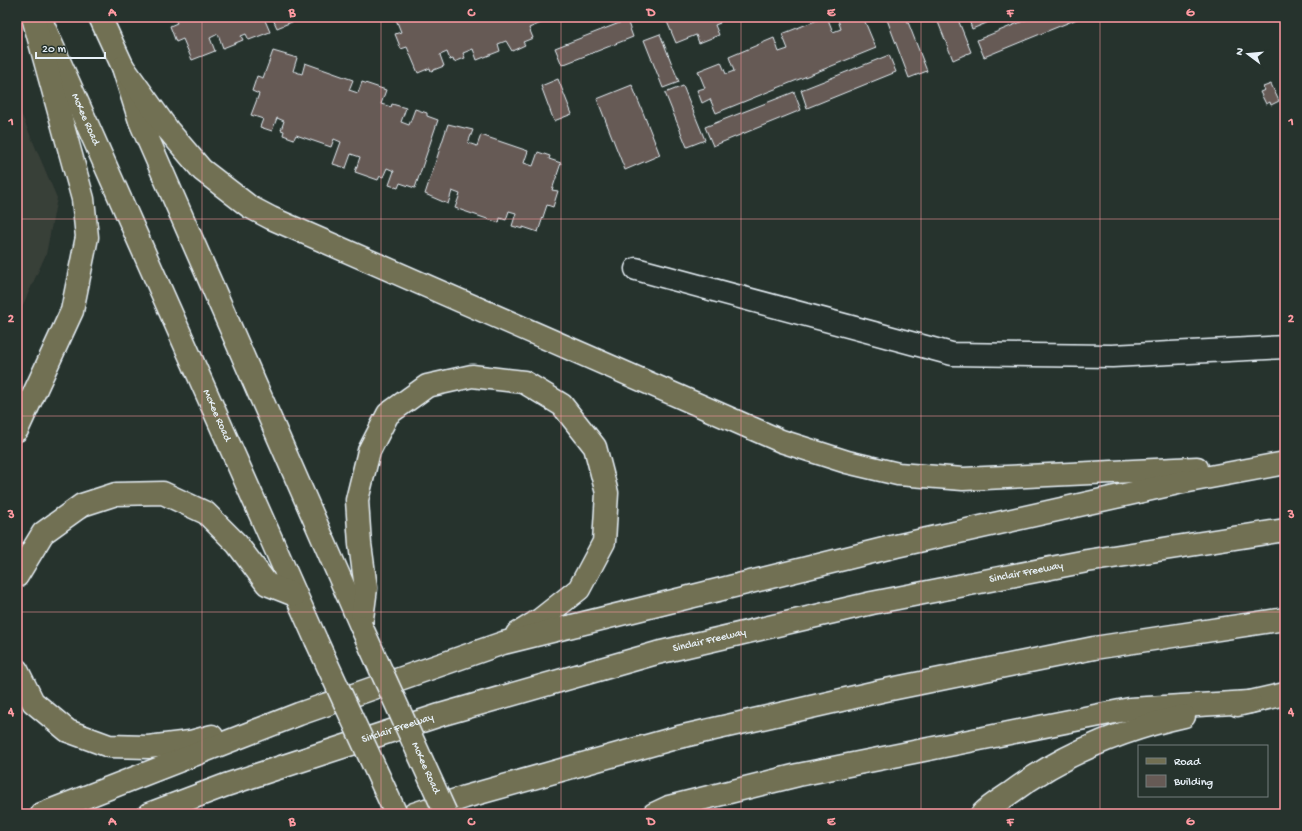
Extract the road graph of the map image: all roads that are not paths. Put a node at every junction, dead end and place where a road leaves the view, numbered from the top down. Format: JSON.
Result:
{"nodes":[{"id":1,"x":32,"y":17,"type":"edge"},
{"id":2,"x":40,"y":17,"type":"edge"},
{"id":3,"x":100,"y":17,"type":"edge"},
{"id":4,"x":123,"y":67,"type":"junction"},
{"id":5,"x":636,"y":269,"type":"dead end"},
{"id":6,"x":1285,"y":347,"type":"edge"},
{"id":7,"x":17,"y":430,"type":"edge"},
{"id":8,"x":1282,"y":463,"type":"edge"},
{"id":9,"x":1285,"y":530,"type":"edge"},
{"id":10,"x":17,"y":576,"type":"edge"},
{"id":11,"x":295,"y":595,"type":"junction"},
{"id":12,"x":1285,"y":619,"type":"edge"},
{"id":13,"x":361,"y":626,"type":"junction"},
{"id":14,"x":503,"y":643,"type":"junction"},
{"id":15,"x":17,"y":670,"type":"edge"},
{"id":16,"x":1285,"y":694,"type":"edge"},
{"id":17,"x":1250,"y":702,"type":"junction"},
{"id":18,"x":298,"y":714,"type":"junction"},
{"id":19,"x":42,"y":814,"type":"edge"},
{"id":20,"x":149,"y":814,"type":"edge"},
{"id":21,"x":396,"y":814,"type":"edge"},
{"id":22,"x":414,"y":814,"type":"edge"},
{"id":23,"x":446,"y":814,"type":"edge"},
{"id":24,"x":654,"y":814,"type":"edge"},
{"id":25,"x":982,"y":814,"type":"edge"}],
"edges":[{"from":1,"to":7,"type":"main road"},
{"from":2,"to":11,"type":"main road","name":"McKee Road"},
{"from":3,"to":4,"type":"main road","name":"McKee Road"},
{"from":4,"to":8,"type":"main road"},
{"from":4,"to":13,"type":"main road","name":"McKee Road"},
{"from":5,"to":6,"type":"lane"},
{"from":8,"to":14,"type":"main road"},
{"from":9,"to":20,"type":"main road","name":"Sinclair Freeway"},
{"from":10,"to":11,"type":"main road"},
{"from":11,"to":21,"type":"main road","name":"McKee Road","bridge":true},
{"from":12,"to":22,"type":"main road"},
{"from":13,"to":14,"type":"main road"},
{"from":13,"to":23,"type":"main road","name":"McKee Road","bridge":true},
{"from":14,"to":18,"type":"main road"},
{"from":15,"to":18,"type":"main road"},
{"from":16,"to":17,"type":"main road"},
{"from":17,"to":24,"type":"main road"},
{"from":17,"to":25,"type":"main road"},
{"from":18,"to":19,"type":"main road"}]}
